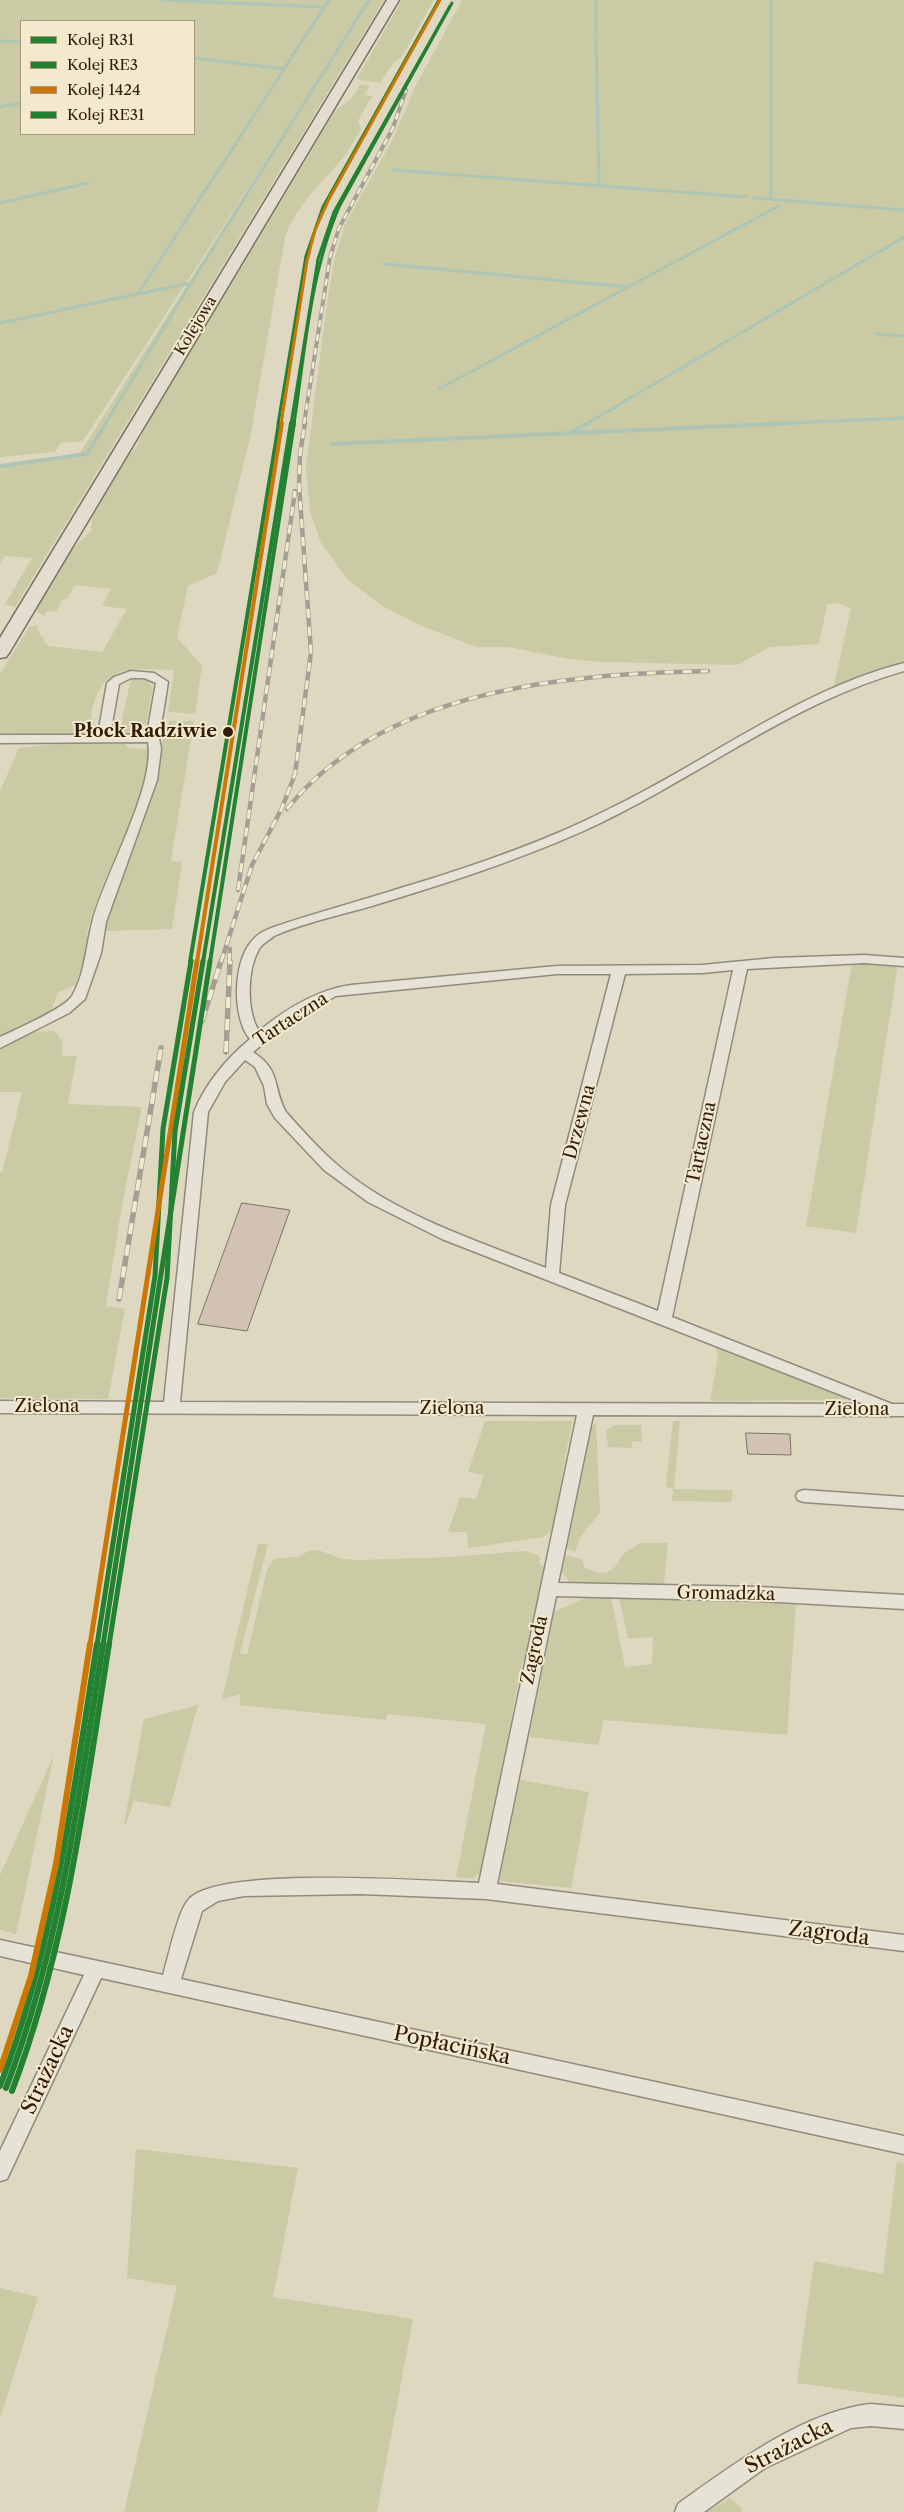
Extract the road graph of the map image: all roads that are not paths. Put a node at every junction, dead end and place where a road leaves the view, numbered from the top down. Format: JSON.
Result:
{"nodes":[{"id":1,"x":393,"y":0,"type":"edge"},
{"id":2,"x":0,"y":653,"type":"edge"},
{"id":3,"x":904,"y":667,"type":"edge"},
{"id":4,"x":153,"y":738,"type":"junction"},
{"id":5,"x":0,"y":739,"type":"edge"},
{"id":6,"x":103,"y":739,"type":"junction"},
{"id":7,"x":904,"y":962,"type":"edge"},
{"id":8,"x":741,"y":965,"type":"junction"},
{"id":9,"x":619,"y":970,"type":"junction"},
{"id":10,"x":258,"y":1039,"type":"junction"},
{"id":11,"x":0,"y":1043,"type":"edge"},
{"id":12,"x":243,"y":1052,"type":"junction"},
{"id":13,"x":550,"y":1275,"type":"junction"},
{"id":14,"x":664,"y":1320,"type":"junction"},
{"id":15,"x":0,"y":1407,"type":"edge"},
{"id":16,"x":171,"y":1408,"type":"junction"},
{"id":17,"x":586,"y":1410,"type":"junction"},
{"id":18,"x":900,"y":1410,"type":"edge"},
{"id":19,"x":804,"y":1496,"type":"dead end"},
{"id":20,"x":904,"y":1503,"type":"edge"},
{"id":21,"x":547,"y":1590,"type":"junction"},
{"id":22,"x":904,"y":1602,"type":"edge"},
{"id":23,"x":486,"y":1891,"type":"junction"},
{"id":24,"x":904,"y":1943,"type":"edge"},
{"id":25,"x":0,"y":1948,"type":"edge"},
{"id":26,"x":96,"y":1969,"type":"junction"},
{"id":27,"x":170,"y":1984,"type":"junction"},
{"id":28,"x":904,"y":2145,"type":"edge"},
{"id":29,"x":0,"y":2172,"type":"edge"},
{"id":30,"x":904,"y":2418,"type":"edge"},
{"id":31,"x":686,"y":2512,"type":"edge"}],
"edges":[{"from":1,"to":2,"type":"main road","name":"Kolejowa"},
{"from":3,"to":10,"type":"street"},
{"from":4,"to":6,"type":"street"},
{"from":4,"to":6,"type":"street"},
{"from":4,"to":11,"type":"street"},
{"from":5,"to":6,"type":"street"},
{"from":7,"to":8,"type":"street","name":"Tartaczna"},
{"from":8,"to":9,"type":"street","name":"Tartaczna"},
{"from":8,"to":14,"type":"street","name":"Tartaczna"},
{"from":9,"to":10,"type":"street","name":"Tartaczna"},
{"from":9,"to":13,"type":"street","name":"Drzewna"},
{"from":10,"to":12,"type":"street","name":"Tartaczna"},
{"from":12,"to":13,"type":"street"},
{"from":12,"to":16,"type":"street","name":"Tartaczna"},
{"from":13,"to":14,"type":"street"},
{"from":14,"to":18,"type":"street"},
{"from":15,"to":16,"type":"street","name":"Zielona"},
{"from":16,"to":17,"type":"street","name":"Zielona"},
{"from":17,"to":18,"type":"street","name":"Zielona"},
{"from":17,"to":21,"type":"street","name":"Zagroda"},
{"from":19,"to":20,"type":"street"},
{"from":21,"to":22,"type":"street","name":"Gromadzka"},
{"from":21,"to":23,"type":"street","name":"Zagroda"},
{"from":23,"to":24,"type":"street","name":"Zagroda"},
{"from":23,"to":27,"type":"street","name":"Zagroda"},
{"from":25,"to":26,"type":"street","name":"Popłacińska"},
{"from":26,"to":27,"type":"street","name":"Popłacińska"},
{"from":26,"to":29,"type":"street","name":"Strażacka"},
{"from":27,"to":28,"type":"street","name":"Popłacińska"},
{"from":30,"to":31,"type":"street","name":"Strażacka"}]}
